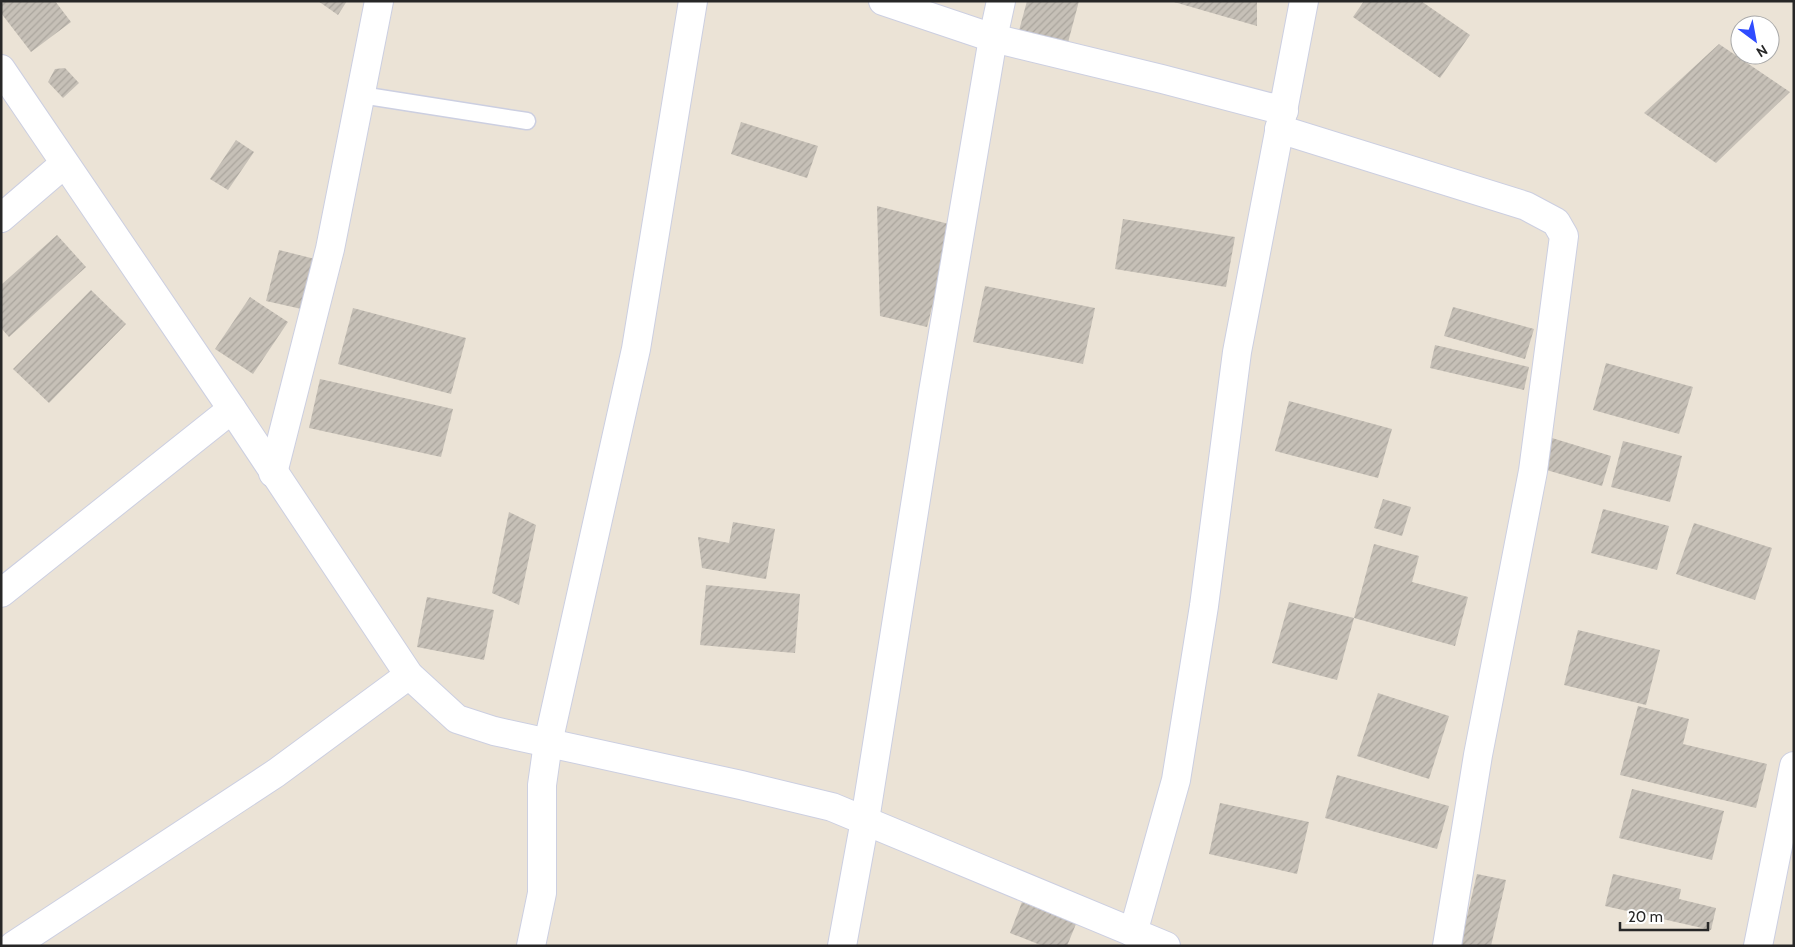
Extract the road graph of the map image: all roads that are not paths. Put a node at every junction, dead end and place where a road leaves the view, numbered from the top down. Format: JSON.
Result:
{"nodes":[{"id":1,"x":380,"y":1,"type":"edge"},
{"id":2,"x":693,"y":1,"type":"edge"},
{"id":3,"x":884,"y":1,"type":"edge"},
{"id":4,"x":1001,"y":1,"type":"edge"},
{"id":5,"x":1304,"y":1,"type":"edge"},
{"id":6,"x":994,"y":38,"type":"junction"},
{"id":7,"x":1,"y":69,"type":"edge"},
{"id":8,"x":361,"y":95,"type":"junction"},
{"id":9,"x":1281,"y":120,"type":"junction"},
{"id":10,"x":527,"y":122,"type":"dead end"},
{"id":11,"x":64,"y":164,"type":"junction"},
{"id":12,"x":1,"y":218,"type":"edge"},
{"id":13,"x":232,"y":409,"type":"junction"},
{"id":14,"x":274,"y":473,"type":"junction"},
{"id":15,"x":1,"y":593,"type":"edge"},
{"id":16,"x":409,"y":675,"type":"junction"},
{"id":17,"x":548,"y":743,"type":"junction"},
{"id":18,"x":1794,"y":766,"type":"edge"},
{"id":19,"x":865,"y":820,"type":"junction"},
{"id":20,"x":1133,"y":933,"type":"junction"},
{"id":21,"x":13,"y":946,"type":"edge"},
{"id":22,"x":531,"y":946,"type":"edge"},
{"id":23,"x":842,"y":946,"type":"edge"},
{"id":24,"x":1166,"y":946,"type":"edge"},
{"id":25,"x":1447,"y":946,"type":"edge"},
{"id":26,"x":1758,"y":946,"type":"edge"}],
"edges":[{"from":1,"to":8,"type":"street"},
{"from":2,"to":17,"type":"street"},
{"from":3,"to":6,"type":"street"},
{"from":4,"to":6,"type":"street"},
{"from":5,"to":9,"type":"street"},
{"from":6,"to":9,"type":"street"},
{"from":6,"to":19,"type":"street"},
{"from":7,"to":11,"type":"street"},
{"from":8,"to":10,"type":"lane"},
{"from":8,"to":14,"type":"street"},
{"from":9,"to":20,"type":"street"},
{"from":9,"to":25,"type":"street"},
{"from":11,"to":12,"type":"street"},
{"from":11,"to":13,"type":"street"},
{"from":13,"to":14,"type":"street"},
{"from":13,"to":15,"type":"street"},
{"from":14,"to":16,"type":"street"},
{"from":16,"to":17,"type":"street"},
{"from":16,"to":21,"type":"street"},
{"from":17,"to":19,"type":"street"},
{"from":17,"to":22,"type":"street"},
{"from":18,"to":26,"type":"street"},
{"from":19,"to":20,"type":"street"},
{"from":19,"to":23,"type":"street"},
{"from":20,"to":24,"type":"street"}]}
